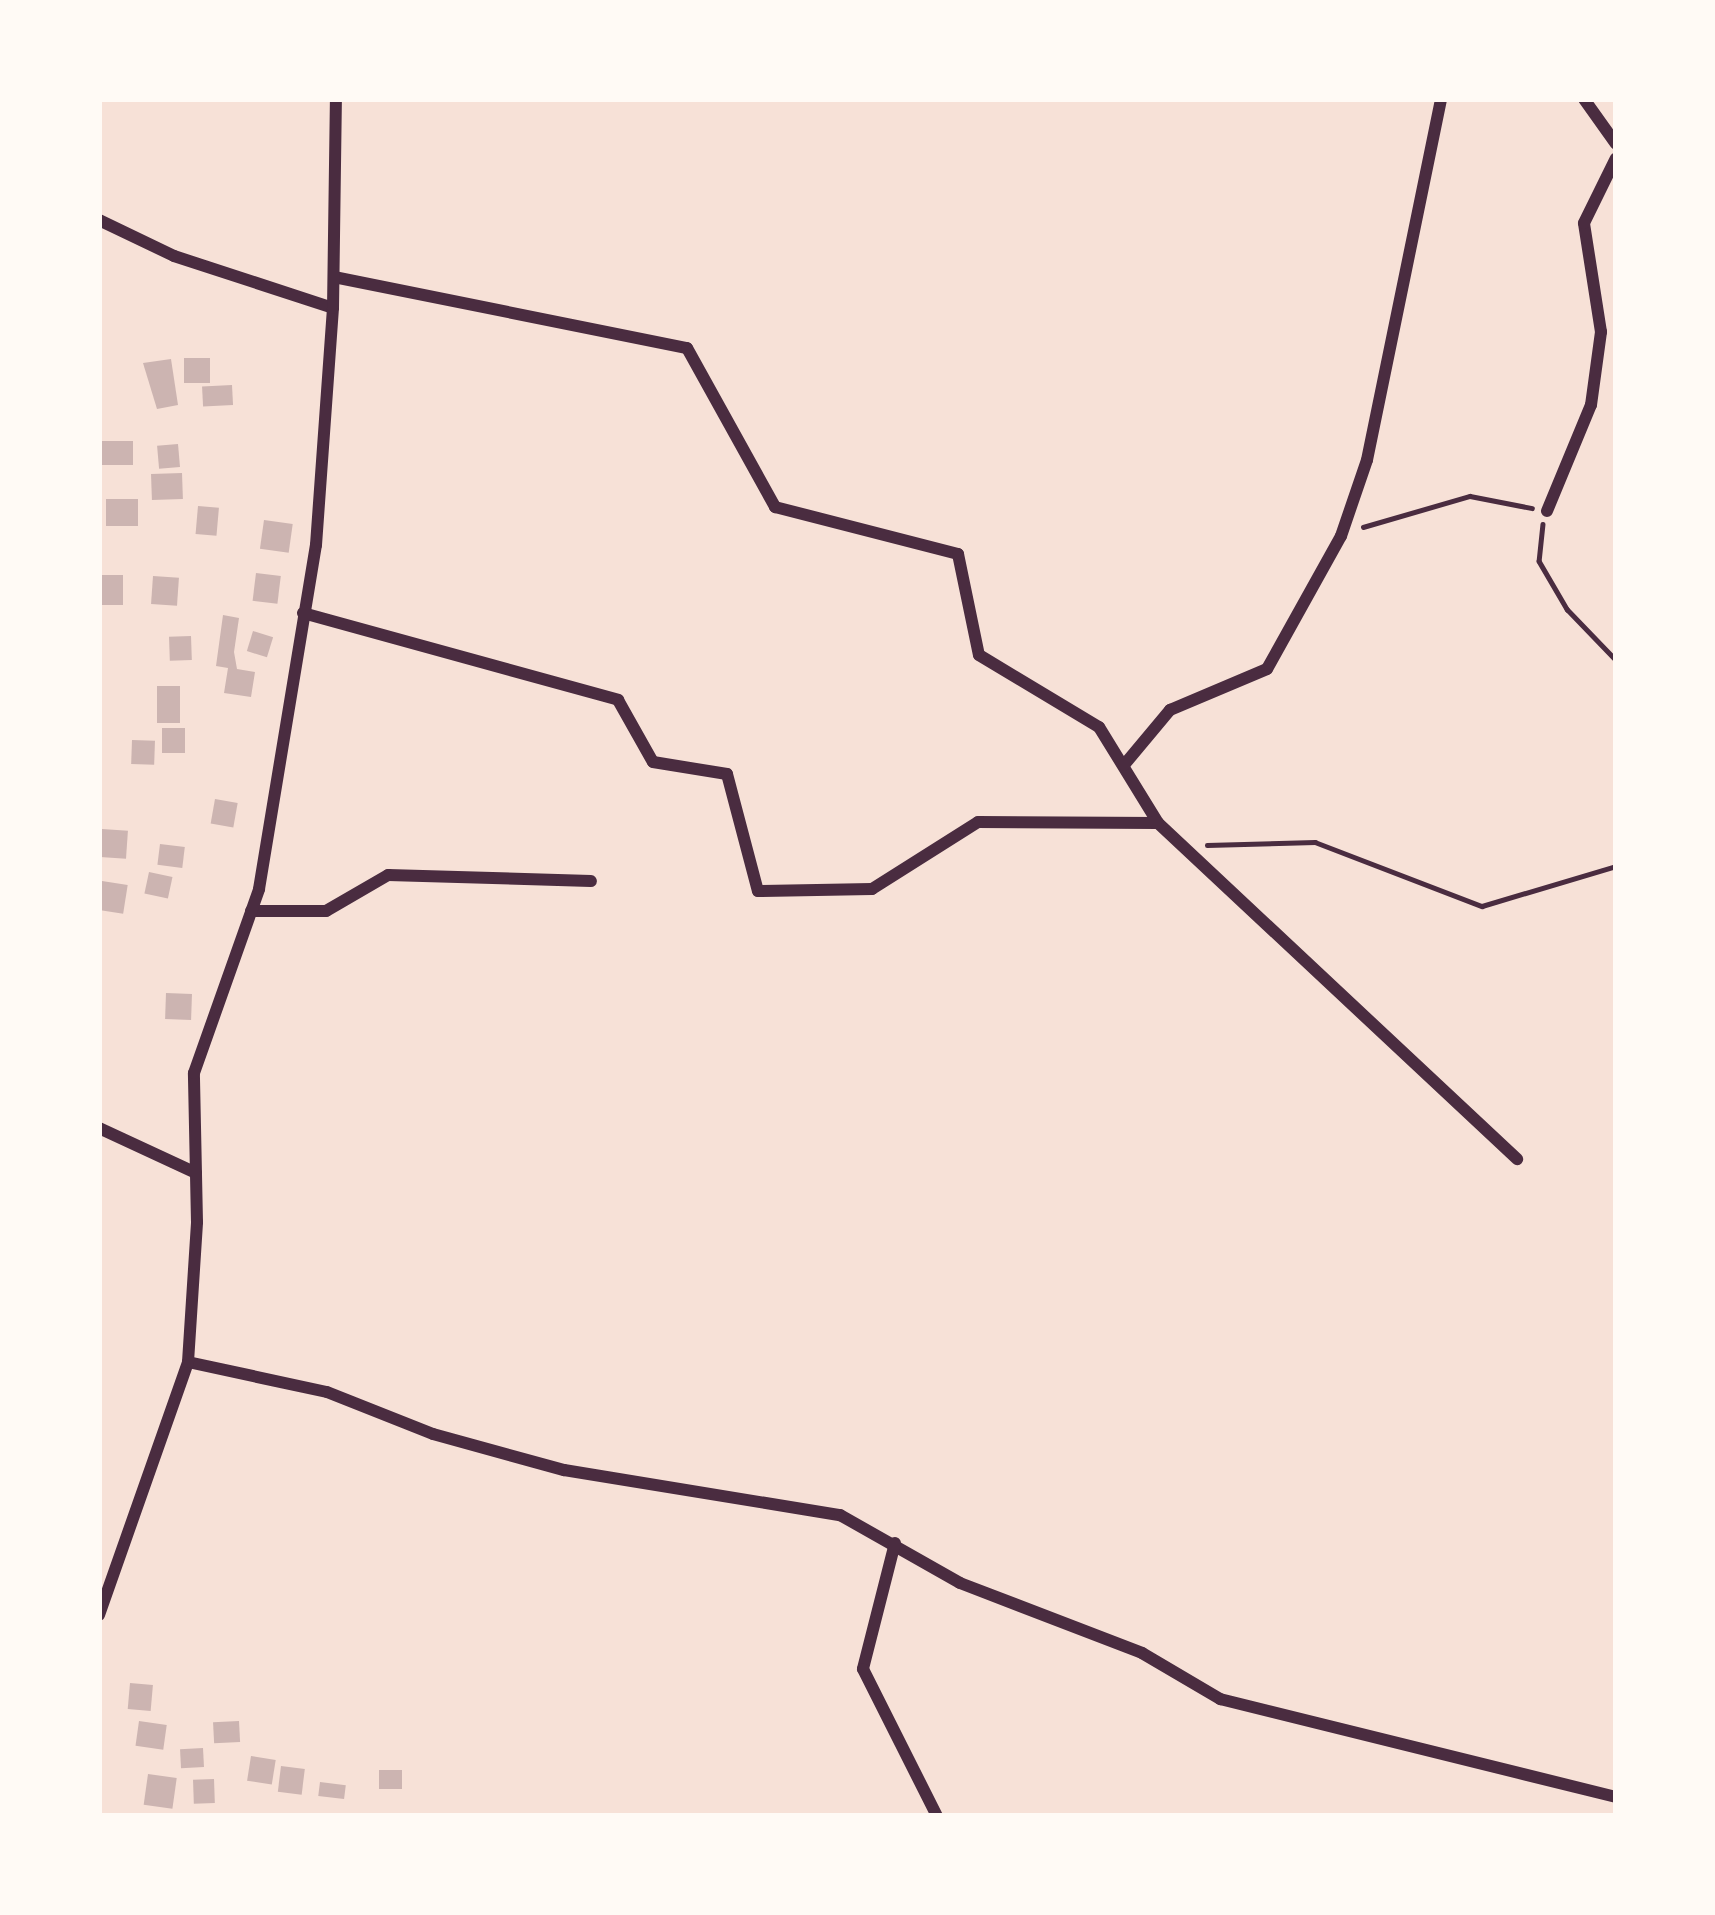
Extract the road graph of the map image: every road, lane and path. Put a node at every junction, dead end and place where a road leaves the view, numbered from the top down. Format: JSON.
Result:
{"nodes":[{"id":1,"x":336,"y":99,"type":"edge"},
{"id":2,"x":1441,"y":99,"type":"edge"},
{"id":3,"x":1584,"y":99,"type":"edge"},
{"id":4,"x":1616,"y":144,"type":"edge"},
{"id":5,"x":1616,"y":158,"type":"edge"},
{"id":6,"x":99,"y":220,"type":"edge"},
{"id":7,"x":334,"y":277,"type":"junction"},
{"id":8,"x":333,"y":308,"type":"junction"},
{"id":9,"x":1547,"y":511,"type":"junction"},
{"id":10,"x":1341,"y":536,"type":"junction"},
{"id":11,"x":303,"y":613,"type":"junction"},
{"id":12,"x":1616,"y":660,"type":"edge"},
{"id":13,"x":1124,"y":766,"type":"junction"},
{"id":14,"x":1158,"y":823,"type":"junction"},
{"id":15,"x":1183,"y":847,"type":"junction"},
{"id":16,"x":1616,"y":866,"type":"edge"},
{"id":17,"x":591,"y":881,"type":"dead end"},
{"id":18,"x":251,"y":911,"type":"junction"},
{"id":19,"x":99,"y":1128,"type":"edge"},
{"id":20,"x":1517,"y":1159,"type":"dead end"},
{"id":21,"x":196,"y":1173,"type":"junction"},
{"id":22,"x":188,"y":1362,"type":"junction"},
{"id":23,"x":895,"y":1544,"type":"junction"},
{"id":24,"x":99,"y":1615,"type":"edge"},
{"id":25,"x":1616,"y":1797,"type":"edge"},
{"id":26,"x":937,"y":1816,"type":"edge"}],
"edges":[{"from":1,"to":7,"type":"street"},
{"from":2,"to":10,"type":"street"},
{"from":3,"to":4,"type":"street"},
{"from":5,"to":9,"type":"street"},
{"from":6,"to":8,"type":"street"},
{"from":7,"to":8,"type":"street"},
{"from":7,"to":13,"type":"street"},
{"from":8,"to":11,"type":"street"},
{"from":9,"to":10,"type":"path"},
{"from":9,"to":12,"type":"path"},
{"from":10,"to":13,"type":"street"},
{"from":11,"to":14,"type":"street"},
{"from":11,"to":18,"type":"street"},
{"from":13,"to":14,"type":"street"},
{"from":14,"to":15,"type":"street"},
{"from":15,"to":16,"type":"path"},
{"from":15,"to":20,"type":"street"},
{"from":17,"to":18,"type":"street"},
{"from":18,"to":21,"type":"street"},
{"from":19,"to":21,"type":"street"},
{"from":21,"to":22,"type":"street"},
{"from":22,"to":23,"type":"street"},
{"from":22,"to":24,"type":"street"},
{"from":23,"to":25,"type":"street"},
{"from":23,"to":26,"type":"street"}]}
